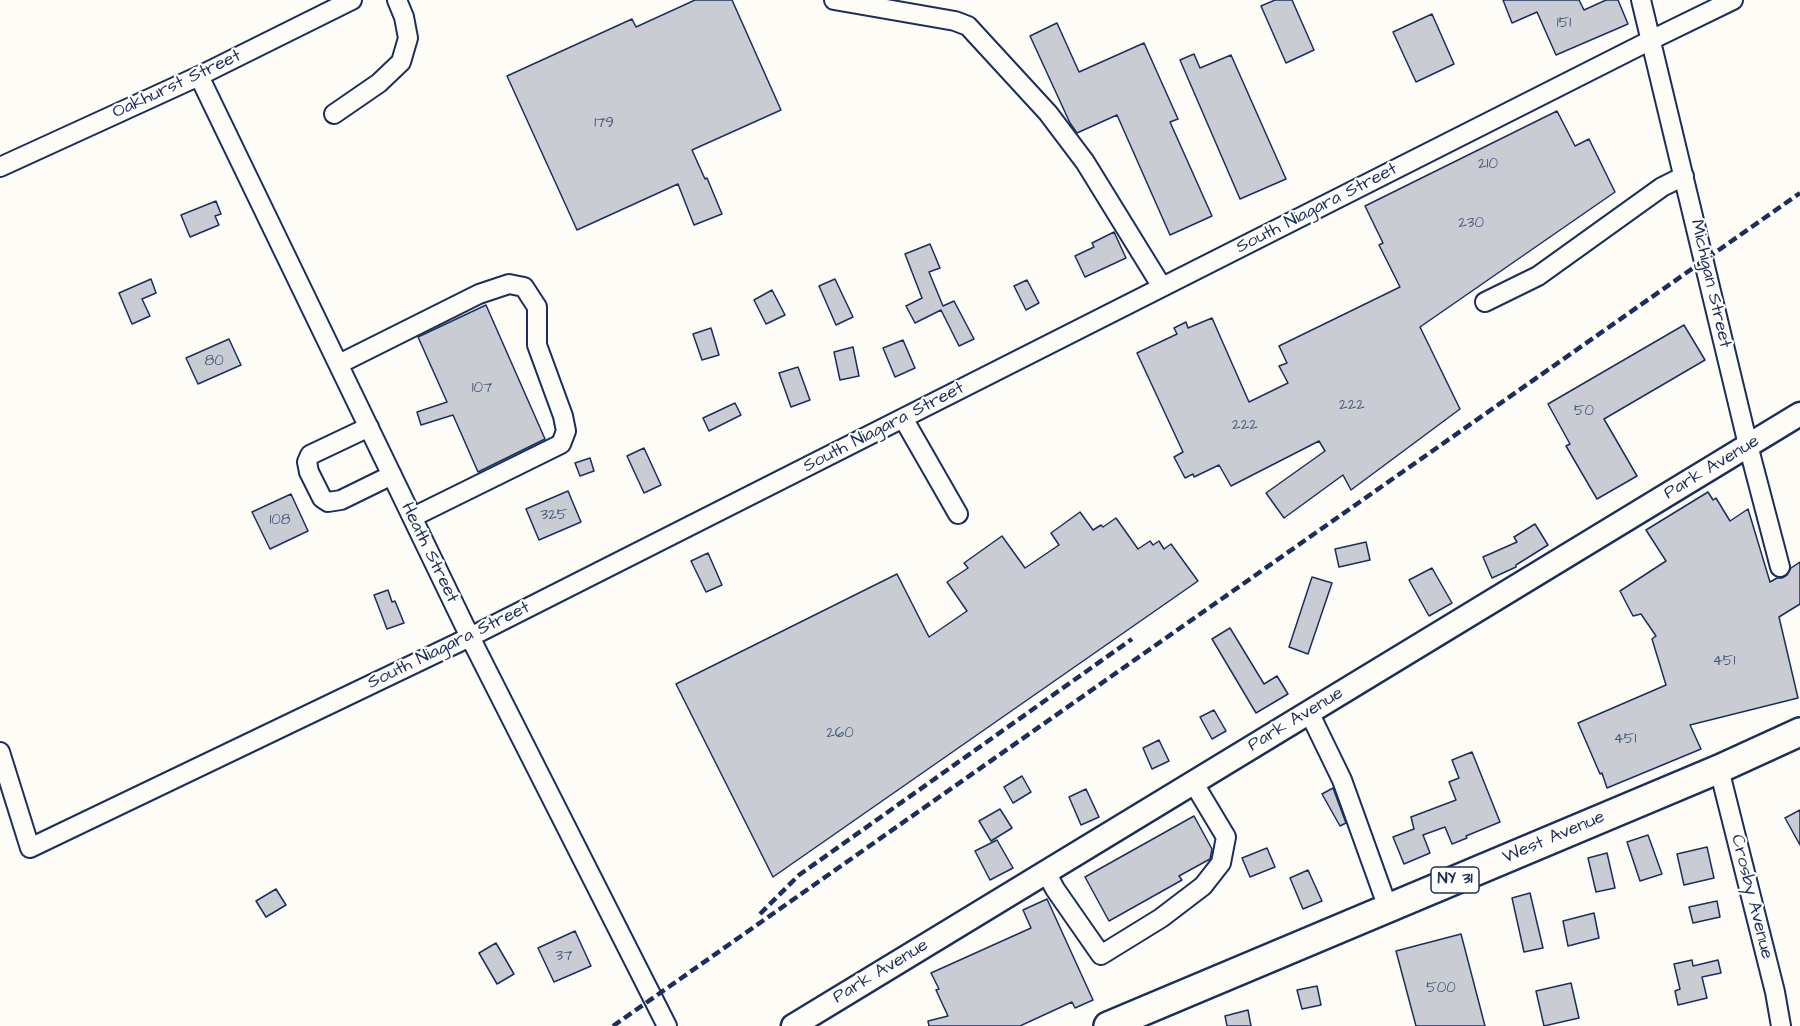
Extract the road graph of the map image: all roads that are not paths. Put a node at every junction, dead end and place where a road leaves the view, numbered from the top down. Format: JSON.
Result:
{"nodes":[{"id":1,"x":352,"y":0,"type":"edge"},
{"id":2,"x":397,"y":0,"type":"edge"},
{"id":3,"x":834,"y":0,"type":"edge"},
{"id":4,"x":1641,"y":0,"type":"edge"},
{"id":5,"x":1733,"y":0,"type":"edge"},
{"id":6,"x":1651,"y":40,"type":"junction"},
{"id":7,"x":199,"y":76,"type":"junction"},
{"id":8,"x":334,"y":114,"type":"dead end"},
{"id":9,"x":0,"y":167,"type":"edge"},
{"id":10,"x":1684,"y":176,"type":"junction"},
{"id":11,"x":1162,"y":287,"type":"junction"},
{"id":12,"x":1485,"y":302,"type":"dead end"},
{"id":13,"x":339,"y":364,"type":"junction"},
{"id":14,"x":1800,"y":414,"type":"edge"},
{"id":15,"x":903,"y":418,"type":"junction"},
{"id":16,"x":369,"y":427,"type":"junction"},
{"id":17,"x":1748,"y":445,"type":"junction"},
{"id":18,"x":392,"y":475,"type":"junction"},
{"id":19,"x":958,"y":514,"type":"dead end"},
{"id":20,"x":413,"y":518,"type":"junction"},
{"id":21,"x":1780,"y":567,"type":"dead end"},
{"id":22,"x":470,"y":637,"type":"junction"},
{"id":23,"x":1309,"y":712,"type":"junction"},
{"id":24,"x":1800,"y":732,"type":"edge"},
{"id":25,"x":0,"y":752,"type":"edge"},
{"id":26,"x":1719,"y":769,"type":"junction"},
{"id":27,"x":1193,"y":783,"type":"junction"},
{"id":28,"x":1046,"y":872,"type":"junction"},
{"id":29,"x":1388,"y":909,"type":"junction"},
{"id":30,"x":1115,"y":1025,"type":"edge"},
{"id":31,"x":667,"y":1026,"type":"edge"},
{"id":32,"x":793,"y":1026,"type":"edge"},
{"id":33,"x":1781,"y":1026,"type":"edge"}],
"edges":[{"from":1,"to":7,"type":"street","name":"Oakhurst Street"},
{"from":2,"to":8,"type":"street"},
{"from":3,"to":11,"type":"street"},
{"from":4,"to":6,"type":"street","name":"Michigan Street"},
{"from":5,"to":6,"type":"street","name":"South Niagara Street"},
{"from":6,"to":10,"type":"street","name":"Michigan Street"},
{"from":6,"to":11,"type":"street","name":"South Niagara Street"},
{"from":7,"to":9,"type":"street","name":"Oakhurst Street"},
{"from":7,"to":13,"type":"street","name":"Heath Street"},
{"from":10,"to":12,"type":"street"},
{"from":10,"to":17,"type":"street","name":"Michigan Street"},
{"from":11,"to":15,"type":"street","name":"South Niagara Street"},
{"from":13,"to":16,"type":"street","name":"Heath Street"},
{"from":13,"to":20,"type":"street"},
{"from":14,"to":17,"type":"main road","name":"Park Avenue"},
{"from":15,"to":19,"type":"street"},
{"from":15,"to":22,"type":"street","name":"South Niagara Street"},
{"from":16,"to":18,"type":"street","name":"Heath Street"},
{"from":16,"to":18,"type":"street"},
{"from":17,"to":21,"type":"street","name":"Michigan Street"},
{"from":17,"to":23,"type":"main road","name":"Park Avenue"},
{"from":18,"to":20,"type":"street","name":"Heath Street"},
{"from":20,"to":22,"type":"street","name":"Heath Street"},
{"from":22,"to":25,"type":"street","name":"South Niagara Street"},
{"from":22,"to":31,"type":"street","name":"Heath Street"},
{"from":23,"to":27,"type":"main road","name":"Park Avenue"},
{"from":23,"to":29,"type":"street"},
{"from":24,"to":26,"type":"highway","name":"West Avenue","number":"NY 31"},
{"from":26,"to":29,"type":"highway","name":"West Avenue","number":"NY 31"},
{"from":26,"to":33,"type":"street","name":"Crosby Avenue"},
{"from":27,"to":28,"type":"main road","name":"Park Avenue"},
{"from":27,"to":28,"type":"street"},
{"from":28,"to":32,"type":"main road","name":"Park Avenue"},
{"from":29,"to":30,"type":"highway","name":"West Avenue","number":"NY 31"}]}
